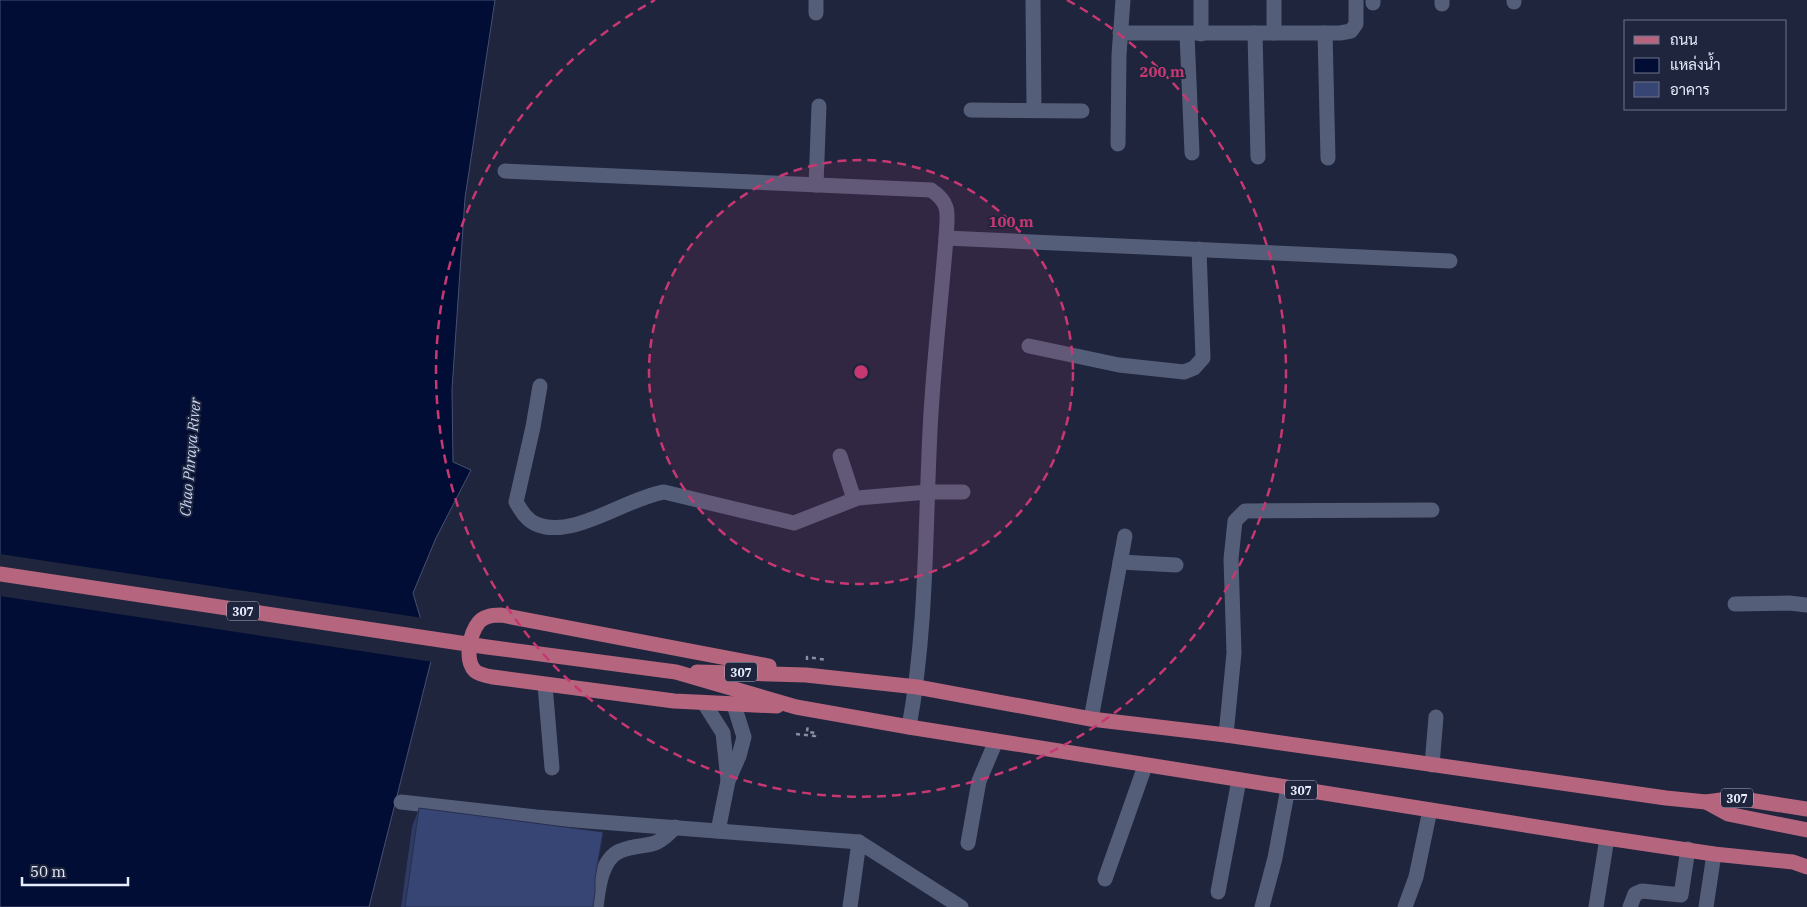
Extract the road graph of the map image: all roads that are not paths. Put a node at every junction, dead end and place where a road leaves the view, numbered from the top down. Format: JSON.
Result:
{"nodes":[{"id":1,"x":1033,"y":0,"type":"edge"},
{"id":2,"x":1122,"y":0,"type":"edge"},
{"id":3,"x":1201,"y":0,"type":"edge"},
{"id":4,"x":1274,"y":0,"type":"edge"},
{"id":5,"x":1356,"y":0,"type":"edge"},
{"id":6,"x":1120,"y":33,"type":"junction"},
{"id":7,"x":1274,"y":33,"type":"junction"},
{"id":8,"x":1325,"y":33,"type":"junction"},
{"id":9,"x":1194,"y":34,"type":"junction"},
{"id":10,"x":1255,"y":34,"type":"junction"},
{"id":11,"x":819,"y":106,"type":"dead end"},
{"id":12,"x":1034,"y":109,"type":"junction"},
{"id":13,"x":971,"y":110,"type":"dead end"},
{"id":14,"x":1082,"y":110,"type":"dead end"},
{"id":15,"x":1118,"y":144,"type":"dead end"},
{"id":16,"x":1192,"y":153,"type":"dead end"},
{"id":17,"x":1258,"y":157,"type":"dead end"},
{"id":18,"x":1328,"y":158,"type":"dead end"},
{"id":19,"x":505,"y":171,"type":"dead end"},
{"id":20,"x":816,"y":185,"type":"junction"},
{"id":21,"x":946,"y":238,"type":"junction"},
{"id":22,"x":1199,"y":249,"type":"junction"},
{"id":23,"x":1450,"y":261,"type":"dead end"},
{"id":24,"x":1029,"y":346,"type":"dead end"},
{"id":25,"x":540,"y":386,"type":"dead end"},
{"id":26,"x":840,"y":456,"type":"dead end"},
{"id":27,"x":928,"y":492,"type":"junction"},
{"id":28,"x":963,"y":492,"type":"dead end"},
{"id":29,"x":854,"y":499,"type":"junction"},
{"id":30,"x":1432,"y":510,"type":"dead end"},
{"id":31,"x":1125,"y":536,"type":"dead end"},
{"id":32,"x":1120,"y":562,"type":"junction"},
{"id":33,"x":1176,"y":565,"type":"dead end"},
{"id":34,"x":0,"y":574,"type":"edge"},
{"id":35,"x":1735,"y":604,"type":"dead end"},
{"id":36,"x":1807,"y":605,"type":"edge"},
{"id":37,"x":676,"y":672,"type":"junction"},
{"id":38,"x":806,"y":676,"type":"junction"},
{"id":39,"x":545,"y":684,"type":"junction"},
{"id":40,"x":917,"y":687,"type":"junction"},
{"id":41,"x":704,"y":703,"type":"junction"},
{"id":42,"x":734,"y":705,"type":"junction"},
{"id":43,"x":796,"y":707,"type":"junction"},
{"id":44,"x":1436,"y":717,"type":"dead end"},
{"id":45,"x":1091,"y":719,"type":"junction"},
{"id":46,"x":910,"y":727,"type":"junction"},
{"id":47,"x":1226,"y":736,"type":"junction"},
{"id":48,"x":996,"y":741,"type":"junction"},
{"id":49,"x":1432,"y":765,"type":"junction"},
{"id":50,"x":1146,"y":766,"type":"junction"},
{"id":51,"x":552,"y":768,"type":"dead end"},
{"id":52,"x":1239,"y":780,"type":"junction"},
{"id":53,"x":728,"y":781,"type":"junction"},
{"id":54,"x":1288,"y":788,"type":"junction"},
{"id":55,"x":401,"y":802,"type":"dead end"},
{"id":56,"x":1706,"y":802,"type":"junction"},
{"id":57,"x":1807,"y":809,"type":"edge"},
{"id":58,"x":1430,"y":810,"type":"junction"},
{"id":59,"x":675,"y":827,"type":"junction"},
{"id":60,"x":1807,"y":830,"type":"edge"},
{"id":61,"x":718,"y":831,"type":"junction"},
{"id":62,"x":1607,"y":838,"type":"junction"},
{"id":63,"x":859,"y":842,"type":"junction"},
{"id":64,"x":968,"y":843,"type":"dead end"},
{"id":65,"x":1688,"y":849,"type":"junction"},
{"id":66,"x":1714,"y":854,"type":"junction"},
{"id":67,"x":1802,"y":863,"type":"edge"},
{"id":68,"x":1104,"y":879,"type":"dead end"},
{"id":69,"x":1218,"y":892,"type":"dead end"},
{"id":70,"x":1681,"y":895,"type":"junction"},
{"id":71,"x":1702,"y":902,"type":"edge"},
{"id":72,"x":596,"y":907,"type":"edge"},
{"id":73,"x":850,"y":907,"type":"edge"},
{"id":74,"x":961,"y":907,"type":"edge"},
{"id":75,"x":1262,"y":907,"type":"edge"},
{"id":76,"x":1406,"y":907,"type":"edge"},
{"id":77,"x":1596,"y":907,"type":"edge"},
{"id":78,"x":1630,"y":907,"type":"edge"}],
"edges":[{"from":1,"to":12,"type":"street"},
{"from":2,"to":6,"type":"street"},
{"from":3,"to":9,"type":"street"},
{"from":4,"to":7,"type":"street"},
{"from":5,"to":8,"type":"street"},
{"from":6,"to":9,"type":"street"},
{"from":6,"to":15,"type":"street"},
{"from":7,"to":8,"type":"street"},
{"from":7,"to":10,"type":"street"},
{"from":8,"to":18,"type":"street"},
{"from":9,"to":10,"type":"street"},
{"from":9,"to":16,"type":"street"},
{"from":10,"to":17,"type":"street"},
{"from":11,"to":20,"type":"street"},
{"from":12,"to":13,"type":"street"},
{"from":12,"to":14,"type":"street"},
{"from":19,"to":20,"type":"street"},
{"from":20,"to":21,"type":"street"},
{"from":21,"to":22,"type":"street"},
{"from":21,"to":27,"type":"street"},
{"from":22,"to":23,"type":"street"},
{"from":22,"to":24,"type":"street"},
{"from":25,"to":29,"type":"street"},
{"from":26,"to":29,"type":"street"},
{"from":27,"to":28,"type":"street"},
{"from":27,"to":29,"type":"street"},
{"from":27,"to":40,"type":"street"},
{"from":30,"to":47,"type":"street"},
{"from":31,"to":32,"type":"street"},
{"from":32,"to":33,"type":"street"},
{"from":32,"to":45,"type":"street"},
{"from":34,"to":37,"type":"main road","number":"307"},
{"from":35,"to":36,"type":"street"},
{"from":37,"to":38,"type":"main road","number":"307"},
{"from":37,"to":43,"type":"main road","number":"307"},
{"from":38,"to":39,"type":"main road"},
{"from":38,"to":40,"type":"main road","number":"307"},
{"from":39,"to":41,"type":"main road"},
{"from":39,"to":51,"type":"street"},
{"from":40,"to":45,"type":"main road","number":"307"},
{"from":40,"to":46,"type":"street"},
{"from":41,"to":42,"type":"main road"},
{"from":41,"to":53,"type":"street"},
{"from":42,"to":43,"type":"main road"},
{"from":42,"to":53,"type":"street"},
{"from":43,"to":46,"type":"main road","number":"307"},
{"from":44,"to":49,"type":"street"},
{"from":45,"to":47,"type":"main road","number":"307"},
{"from":46,"to":48,"type":"main road","number":"307"},
{"from":47,"to":49,"type":"main road","number":"307"},
{"from":48,"to":50,"type":"main road","number":"307"},
{"from":48,"to":64,"type":"street"},
{"from":49,"to":56,"type":"main road","number":"307"},
{"from":50,"to":52,"type":"main road","number":"307"},
{"from":50,"to":68,"type":"street"},
{"from":52,"to":54,"type":"main road","number":"307"},
{"from":52,"to":69,"type":"street"},
{"from":53,"to":61,"type":"street"},
{"from":54,"to":58,"type":"main road","number":"307"},
{"from":54,"to":75,"type":"street"},
{"from":55,"to":59,"type":"street"},
{"from":56,"to":57,"type":"main road","number":"307"},
{"from":56,"to":60,"type":"main road"},
{"from":58,"to":62,"type":"main road","number":"307"},
{"from":58,"to":76,"type":"street"},
{"from":59,"to":61,"type":"street"},
{"from":59,"to":72,"type":"street"},
{"from":61,"to":63,"type":"street"},
{"from":62,"to":65,"type":"main road","number":"307"},
{"from":62,"to":77,"type":"street"},
{"from":63,"to":73,"type":"street"},
{"from":63,"to":74,"type":"street"},
{"from":65,"to":66,"type":"main road","number":"307"},
{"from":65,"to":70,"type":"street"},
{"from":66,"to":67,"type":"main road","number":"307"},
{"from":66,"to":71,"type":"street"},
{"from":70,"to":71,"type":"street"},
{"from":70,"to":78,"type":"street"}]}
